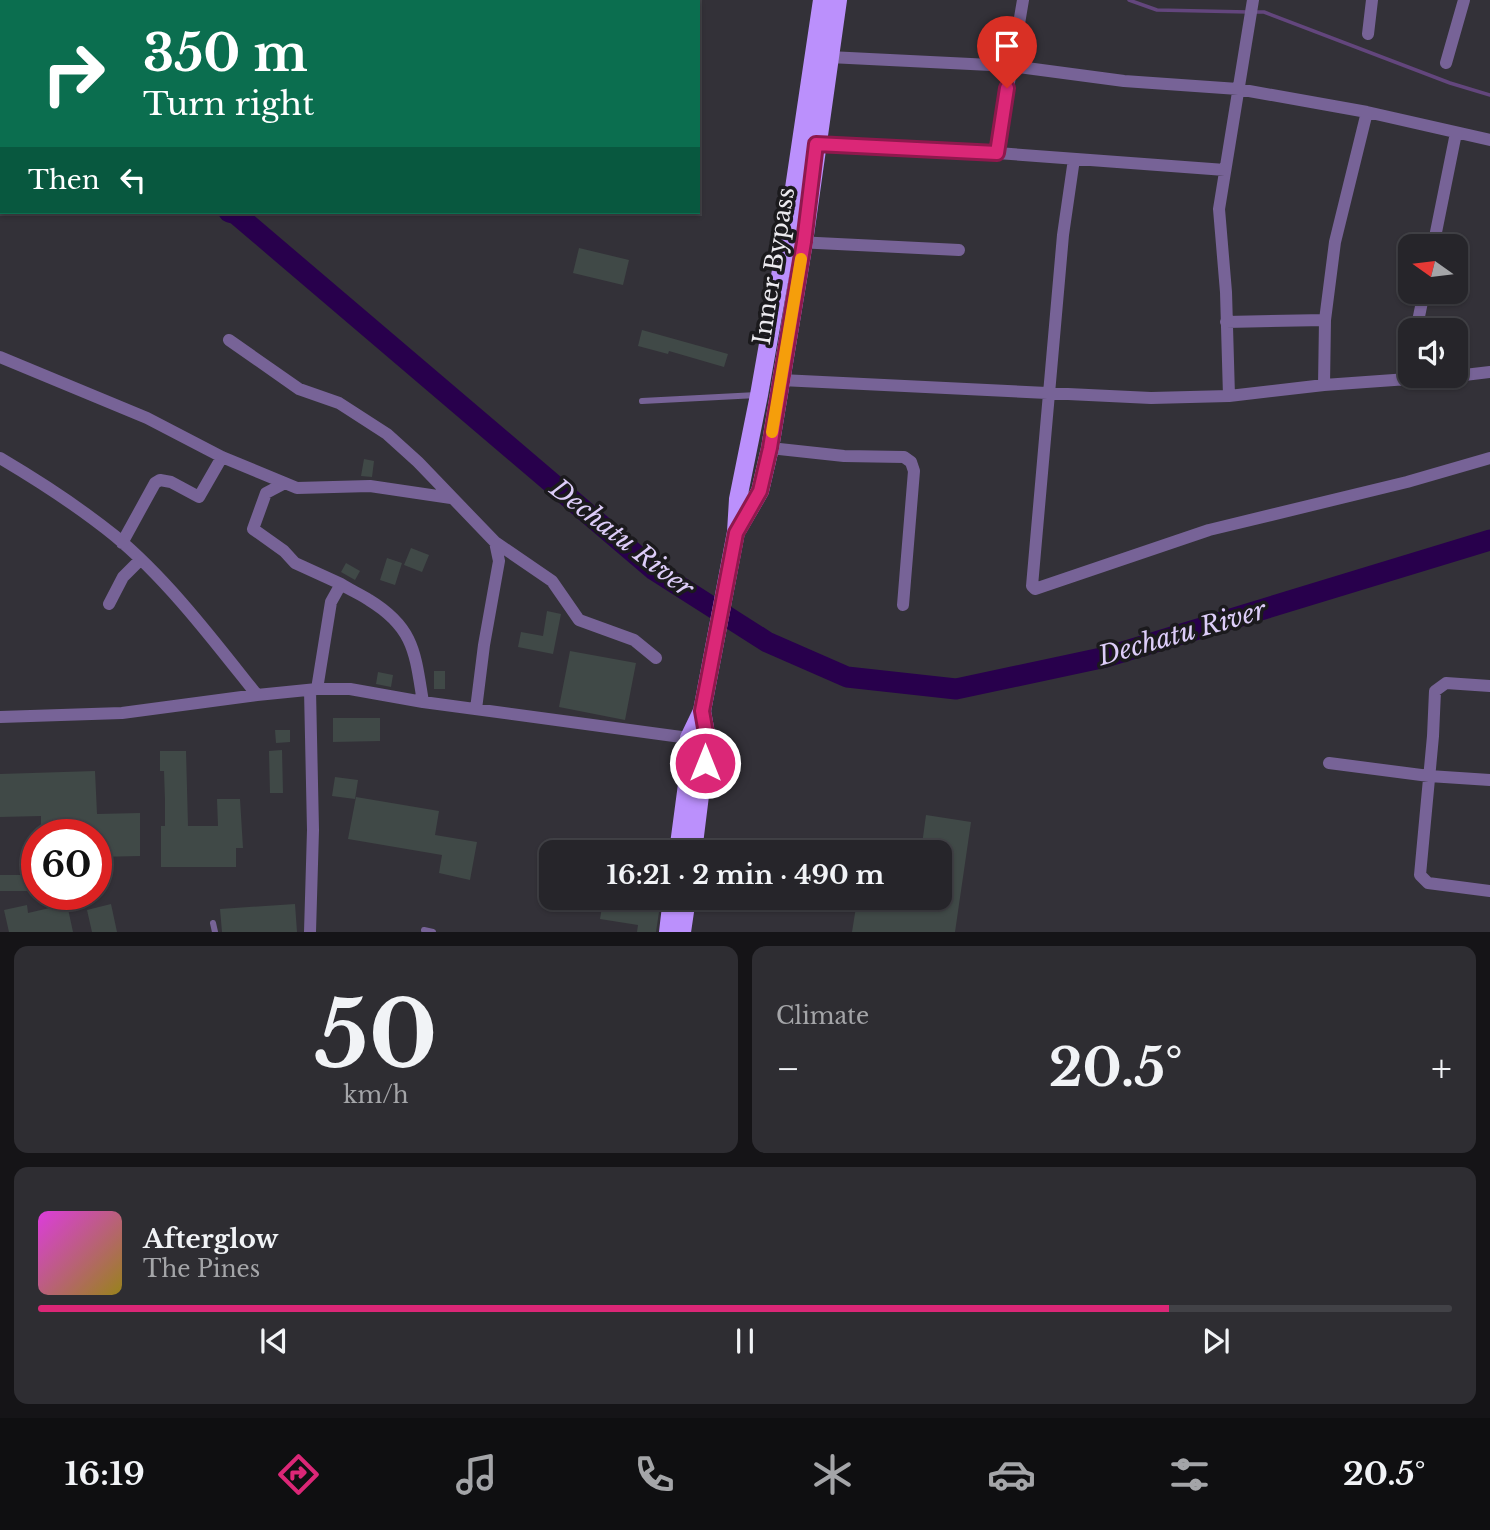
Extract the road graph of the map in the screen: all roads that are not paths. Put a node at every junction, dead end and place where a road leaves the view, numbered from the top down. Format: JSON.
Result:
{"nodes":[{"id":1,"x":822,"y":0,"type":"edge"},
{"id":2,"x":838,"y":0,"type":"edge"},
{"id":3,"x":1023,"y":0,"type":"edge"},
{"id":4,"x":1372,"y":0,"type":"edge"},
{"id":5,"x":1464,"y":0,"type":"edge"},
{"id":6,"x":1252,"y":7,"type":"edge"},
{"id":7,"x":1368,"y":34,"type":"dead end"},
{"id":8,"x":829,"y":57,"type":"junction"},
{"id":9,"x":1446,"y":63,"type":"dead end"},
{"id":10,"x":1011,"y":65,"type":"junction"},
{"id":11,"x":1238,"y":89,"type":"junction"},
{"id":12,"x":1367,"y":112,"type":"junction"},
{"id":13,"x":1456,"y":133,"type":"junction"},
{"id":14,"x":1490,"y":140,"type":"edge"},
{"id":15,"x":809,"y":144,"type":"junction"},
{"id":16,"x":997,"y":153,"type":"junction"},
{"id":17,"x":1074,"y":159,"type":"junction"},
{"id":18,"x":1224,"y":170,"type":"junction"},
{"id":19,"x":1436,"y":234,"type":"edge"},
{"id":20,"x":795,"y":242,"type":"junction"},
{"id":21,"x":959,"y":250,"type":"dead end"},
{"id":22,"x":1325,"y":320,"type":"junction"},
{"id":23,"x":1226,"y":322,"type":"junction"},
{"id":24,"x":229,"y":340,"type":"dead end"},
{"id":25,"x":0,"y":357,"type":"edge"},
{"id":26,"x":1490,"y":372,"type":"edge"},
{"id":27,"x":1468,"y":375,"type":"edge"},
{"id":28,"x":781,"y":380,"type":"junction"},
{"id":29,"x":1398,"y":382,"type":"edge"},
{"id":30,"x":1324,"y":386,"type":"junction"},
{"id":31,"x":1050,"y":394,"type":"junction"},
{"id":32,"x":759,"y":395,"type":"junction"},
{"id":33,"x":1229,"y":396,"type":"junction"},
{"id":34,"x":642,"y":401,"type":"dead end"},
{"id":35,"x":770,"y":448,"type":"junction"},
{"id":36,"x":222,"y":457,"type":"junction"},
{"id":37,"x":0,"y":458,"type":"edge"},
{"id":38,"x":1490,"y":458,"type":"edge"},
{"id":39,"x":285,"y":483,"type":"junction"},
{"id":40,"x":452,"y":498,"type":"junction"},
{"id":41,"x":736,"y":533,"type":"junction"},
{"id":42,"x":495,"y":542,"type":"junction"},
{"id":43,"x":122,"y":543,"type":"junction"},
{"id":44,"x":519,"y":559,"type":"junction"},
{"id":45,"x":140,"y":560,"type":"junction"},
{"id":46,"x":498,"y":568,"type":"junction"},
{"id":47,"x":341,"y":584,"type":"junction"},
{"id":48,"x":109,"y":604,"type":"dead end"},
{"id":49,"x":903,"y":605,"type":"dead end"},
{"id":50,"x":656,"y":658,"type":"dead end"},
{"id":51,"x":1490,"y":686,"type":"edge"},
{"id":52,"x":314,"y":690,"type":"junction"},
{"id":53,"x":257,"y":695,"type":"junction"},
{"id":54,"x":423,"y":702,"type":"junction"},
{"id":55,"x":476,"y":709,"type":"junction"},
{"id":56,"x":0,"y":717,"type":"edge"},
{"id":57,"x":698,"y":739,"type":"junction"},
{"id":58,"x":1329,"y":763,"type":"dead end"},
{"id":59,"x":1429,"y":776,"type":"junction"},
{"id":60,"x":1490,"y":780,"type":"edge"},
{"id":61,"x":680,"y":840,"type":"edge"},
{"id":62,"x":694,"y":840,"type":"edge"},
{"id":63,"x":1490,"y":891,"type":"edge"},
{"id":64,"x":671,"y":910,"type":"edge"},
{"id":65,"x":685,"y":910,"type":"edge"},
{"id":66,"x":213,"y":923,"type":"dead end"},
{"id":67,"x":424,"y":930,"type":"edge"},
{"id":68,"x":215,"y":932,"type":"edge"},
{"id":69,"x":310,"y":932,"type":"edge"},
{"id":70,"x":433,"y":932,"type":"edge"},
{"id":71,"x":668,"y":932,"type":"edge"},
{"id":72,"x":682,"y":932,"type":"edge"}],
"edges":[{"from":1,"to":15,"type":"main road","name":"Inner Bypass"},
{"from":2,"to":8,"type":"main road","name":"Inner Bypass"},
{"from":3,"to":10,"type":"street"},
{"from":4,"to":7,"type":"street"},
{"from":5,"to":9,"type":"street"},
{"from":6,"to":11,"type":"street"},
{"from":8,"to":10,"type":"street"},
{"from":8,"to":15,"type":"main road","name":"Inner Bypass"},
{"from":10,"to":11,"type":"street"},
{"from":10,"to":16,"type":"street"},
{"from":11,"to":12,"type":"street"},
{"from":11,"to":18,"type":"street"},
{"from":12,"to":13,"type":"street"},
{"from":12,"to":22,"type":"street"},
{"from":13,"to":14,"type":"street"},
{"from":13,"to":19,"type":"street"},
{"from":15,"to":16,"type":"street"},
{"from":15,"to":20,"type":"main road","name":"Inner Bypass"},
{"from":16,"to":17,"type":"street"},
{"from":17,"to":18,"type":"street"},
{"from":17,"to":31,"type":"street"},
{"from":18,"to":23,"type":"street"},
{"from":20,"to":21,"type":"street"},
{"from":20,"to":28,"type":"main road","name":"Inner Bypass"},
{"from":20,"to":32,"type":"main road","name":"Inner Bypass"},
{"from":22,"to":23,"type":"street"},
{"from":22,"to":30,"type":"street"},
{"from":23,"to":33,"type":"street"},
{"from":24,"to":40,"type":"street"},
{"from":25,"to":36,"type":"street"},
{"from":26,"to":27,"type":"street"},
{"from":28,"to":31,"type":"street"},
{"from":28,"to":35,"type":"main road","name":"Inner Bypass"},
{"from":29,"to":30,"type":"street"},
{"from":30,"to":33,"type":"street"},
{"from":31,"to":33,"type":"street"},
{"from":31,"to":38,"type":"street"},
{"from":32,"to":34,"type":"lane"},
{"from":32,"to":41,"type":"main road","name":"Inner Bypass"},
{"from":35,"to":41,"type":"main road","name":"Inner Bypass"},
{"from":35,"to":49,"type":"street"},
{"from":36,"to":39,"type":"street"},
{"from":36,"to":43,"type":"street"},
{"from":37,"to":43,"type":"street"},
{"from":39,"to":40,"type":"street"},
{"from":39,"to":47,"type":"street"},
{"from":40,"to":42,"type":"street"},
{"from":41,"to":57,"type":"main road","name":"Inner Bypass"},
{"from":42,"to":44,"type":"street"},
{"from":42,"to":46,"type":"street"},
{"from":43,"to":45,"type":"street"},
{"from":44,"to":46,"type":"street"},
{"from":44,"to":50,"type":"street"},
{"from":45,"to":48,"type":"street"},
{"from":45,"to":53,"type":"street"},
{"from":46,"to":55,"type":"street"},
{"from":47,"to":52,"type":"street"},
{"from":47,"to":54,"type":"street"},
{"from":51,"to":59,"type":"street"},
{"from":52,"to":53,"type":"street"},
{"from":52,"to":54,"type":"street"},
{"from":52,"to":69,"type":"street"},
{"from":53,"to":56,"type":"street"},
{"from":54,"to":55,"type":"street"},
{"from":55,"to":57,"type":"street"},
{"from":57,"to":61,"type":"main road","name":"Inner Bypass"},
{"from":57,"to":62,"type":"main road","name":"Inner Bypass"},
{"from":58,"to":59,"type":"street"},
{"from":59,"to":60,"type":"street"},
{"from":59,"to":63,"type":"street"},
{"from":64,"to":71,"type":"main road"},
{"from":65,"to":72,"type":"main road"},
{"from":66,"to":68,"type":"lane"},
{"from":67,"to":70,"type":"lane"}]}
